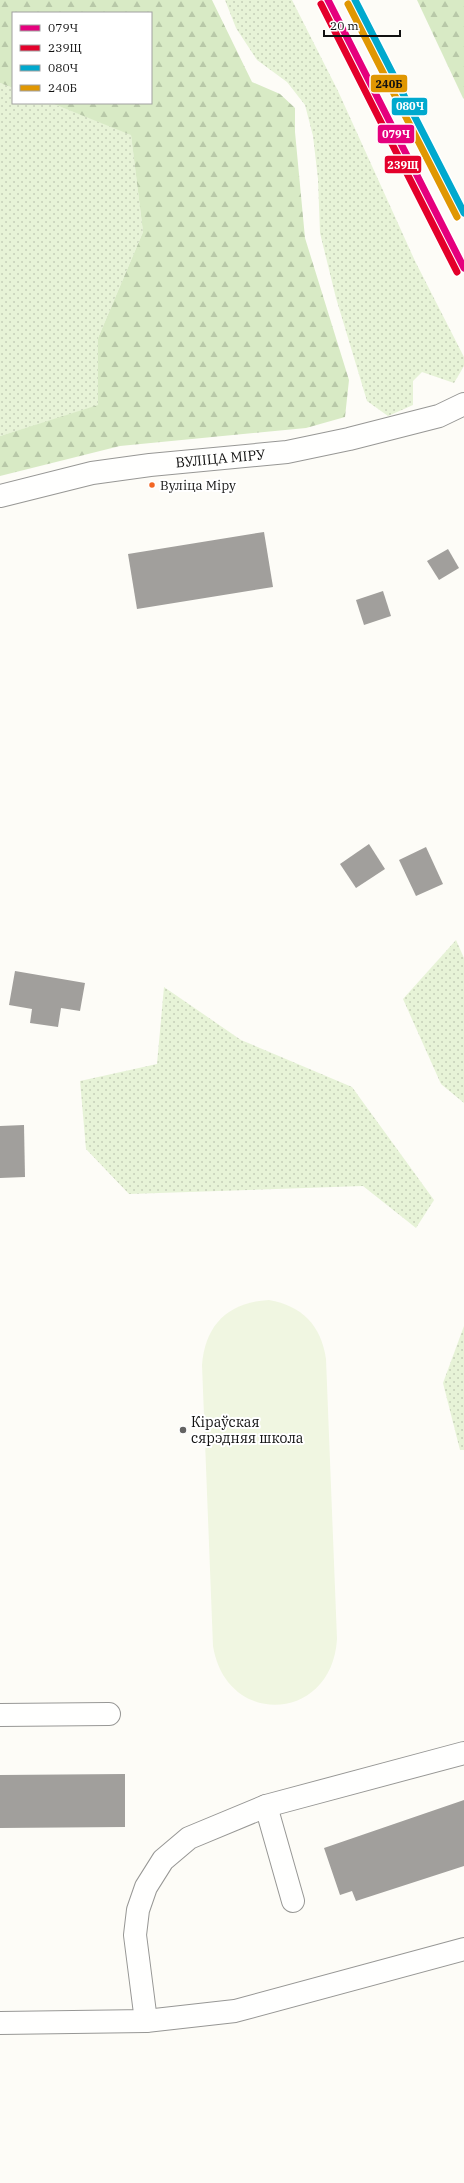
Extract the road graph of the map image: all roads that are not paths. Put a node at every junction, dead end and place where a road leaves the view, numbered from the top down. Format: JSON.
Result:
{"nodes":[{"id":1,"x":464,"y":404,"type":"edge"},
{"id":2,"x":0,"y":496,"type":"edge"},
{"id":3,"x":109,"y":1714,"type":"dead end"},
{"id":4,"x":0,"y":1715,"type":"edge"},
{"id":5,"x":464,"y":1752,"type":"edge"},
{"id":6,"x":266,"y":1806,"type":"junction"},
{"id":7,"x":293,"y":1901,"type":"dead end"},
{"id":8,"x":464,"y":1949,"type":"edge"},
{"id":9,"x":146,"y":2021,"type":"junction"},
{"id":10,"x":0,"y":2024,"type":"edge"}],
"edges":[{"from":1,"to":2,"type":"street","name":"ВУЛІЦА МІРУ"},
{"from":3,"to":4,"type":"street"},
{"from":5,"to":6,"type":"street"},
{"from":6,"to":7,"type":"street"},
{"from":6,"to":9,"type":"street"},
{"from":8,"to":9,"type":"street"},
{"from":9,"to":10,"type":"street"}]}
